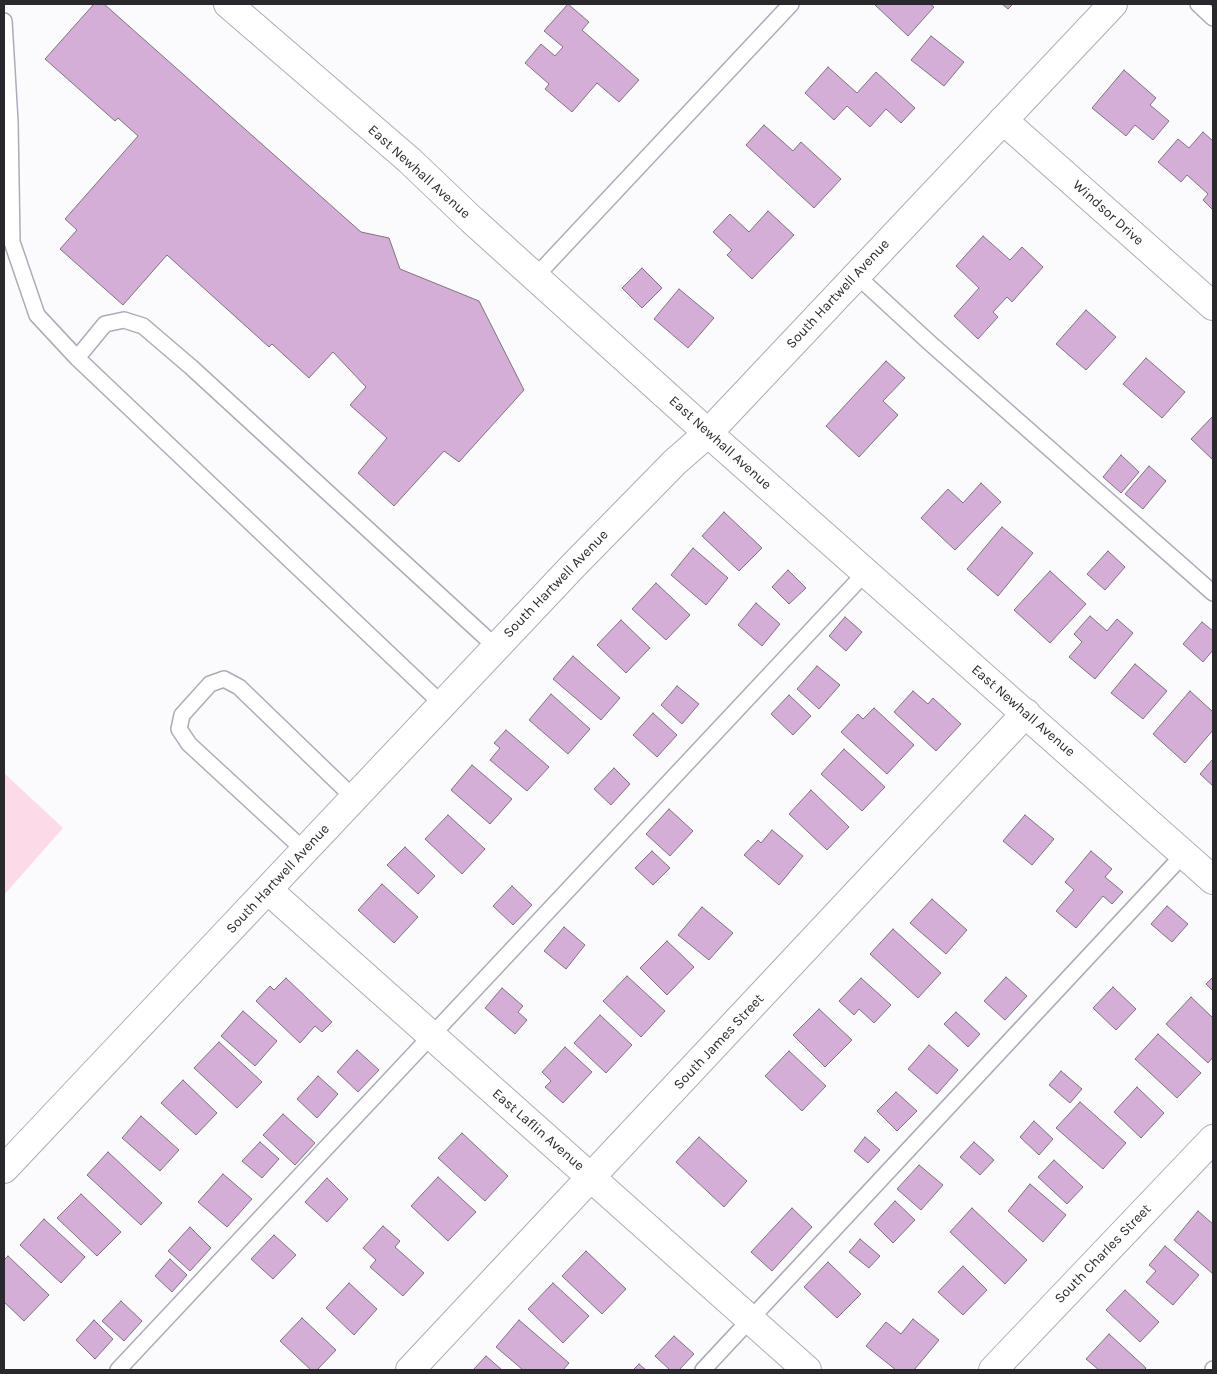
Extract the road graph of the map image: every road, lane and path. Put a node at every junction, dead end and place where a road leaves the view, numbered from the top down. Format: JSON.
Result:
{"nodes":[{"id":1,"x":228,"y":4,"type":"edge"},
{"id":2,"x":791,"y":4,"type":"edge"},
{"id":3,"x":1113,"y":4,"type":"edge"},
{"id":4,"x":1198,"y":4,"type":"edge"},
{"id":5,"x":1213,"y":18,"type":"edge"},
{"id":6,"x":4,"y":21,"type":"edge"},
{"id":7,"x":1003,"y":120,"type":"junction"},
{"id":8,"x":536,"y":276,"type":"junction"},
{"id":9,"x":856,"y":276,"type":"junction"},
{"id":10,"x":1213,"y":306,"type":"edge"},
{"id":11,"x":77,"y":358,"type":"junction"},
{"id":12,"x":708,"y":433,"type":"junction"},
{"id":13,"x":866,"y":572,"type":"junction"},
{"id":14,"x":1213,"y":593,"type":"edge"},
{"id":15,"x":496,"y":648,"type":"junction"},
{"id":16,"x":442,"y":704,"type":"junction"},
{"id":17,"x":1026,"y":713,"type":"junction"},
{"id":18,"x":354,"y":798,"type":"junction"},
{"id":19,"x":305,"y":851,"type":"junction"},
{"id":20,"x":1184,"y":854,"type":"junction"},
{"id":21,"x":1213,"y":880,"type":"edge"},
{"id":22,"x":268,"y":890,"type":"junction"},
{"id":23,"x":432,"y":1037,"type":"junction"},
{"id":24,"x":1213,"y":1138,"type":"edge"},
{"id":25,"x":4,"y":1169,"type":"edge"},
{"id":26,"x":591,"y":1177,"type":"junction"},
{"id":27,"x":750,"y":1320,"type":"junction"},
{"id":28,"x":118,"y":1370,"type":"edge"},
{"id":29,"x":410,"y":1370,"type":"edge"},
{"id":30,"x":703,"y":1370,"type":"edge"},
{"id":31,"x":807,"y":1370,"type":"edge"},
{"id":32,"x":993,"y":1370,"type":"edge"}],
"edges":[{"from":1,"to":8,"type":"street","name":"East Newhall Avenue"},
{"from":2,"to":8,"type":"lane"},
{"from":3,"to":7,"type":"street","name":"South Hartwell Avenue"},
{"from":4,"to":5,"type":"lane"},
{"from":6,"to":11,"type":"lane"},
{"from":7,"to":9,"type":"street","name":"South Hartwell Avenue"},
{"from":7,"to":10,"type":"street","name":"Windsor Drive"},
{"from":8,"to":12,"type":"street","name":"East Newhall Avenue"},
{"from":9,"to":12,"type":"street","name":"South Hartwell Avenue"},
{"from":9,"to":14,"type":"lane"},
{"from":11,"to":15,"type":"lane"},
{"from":11,"to":16,"type":"lane"},
{"from":12,"to":13,"type":"street","name":"East Newhall Avenue"},
{"from":12,"to":15,"type":"street","name":"South Hartwell Avenue"},
{"from":13,"to":17,"type":"street","name":"East Newhall Avenue"},
{"from":13,"to":23,"type":"lane"},
{"from":15,"to":16,"type":"street","name":"South Hartwell Avenue"},
{"from":16,"to":18,"type":"street","name":"South Hartwell Avenue"},
{"from":17,"to":20,"type":"street","name":"East Newhall Avenue"},
{"from":17,"to":26,"type":"street","name":"South James Street"},
{"from":18,"to":19,"type":"street","name":"South Hartwell Avenue"},
{"from":18,"to":19,"type":"lane"},
{"from":19,"to":22,"type":"street","name":"South Hartwell Avenue"},
{"from":20,"to":21,"type":"street","name":"East Newhall Avenue"},
{"from":20,"to":27,"type":"lane"},
{"from":22,"to":23,"type":"street","name":"East Laflin Avenue"},
{"from":22,"to":25,"type":"street","name":"South Hartwell Avenue"},
{"from":23,"to":26,"type":"street","name":"East Laflin Avenue"},
{"from":23,"to":28,"type":"lane"},
{"from":24,"to":32,"type":"street","name":"South Charles Street"},
{"from":26,"to":27,"type":"street","name":"East Laflin Avenue"},
{"from":26,"to":29,"type":"street","name":"South James Street"},
{"from":27,"to":30,"type":"lane"},
{"from":27,"to":31,"type":"street","name":"East Laflin Avenue"}]}
